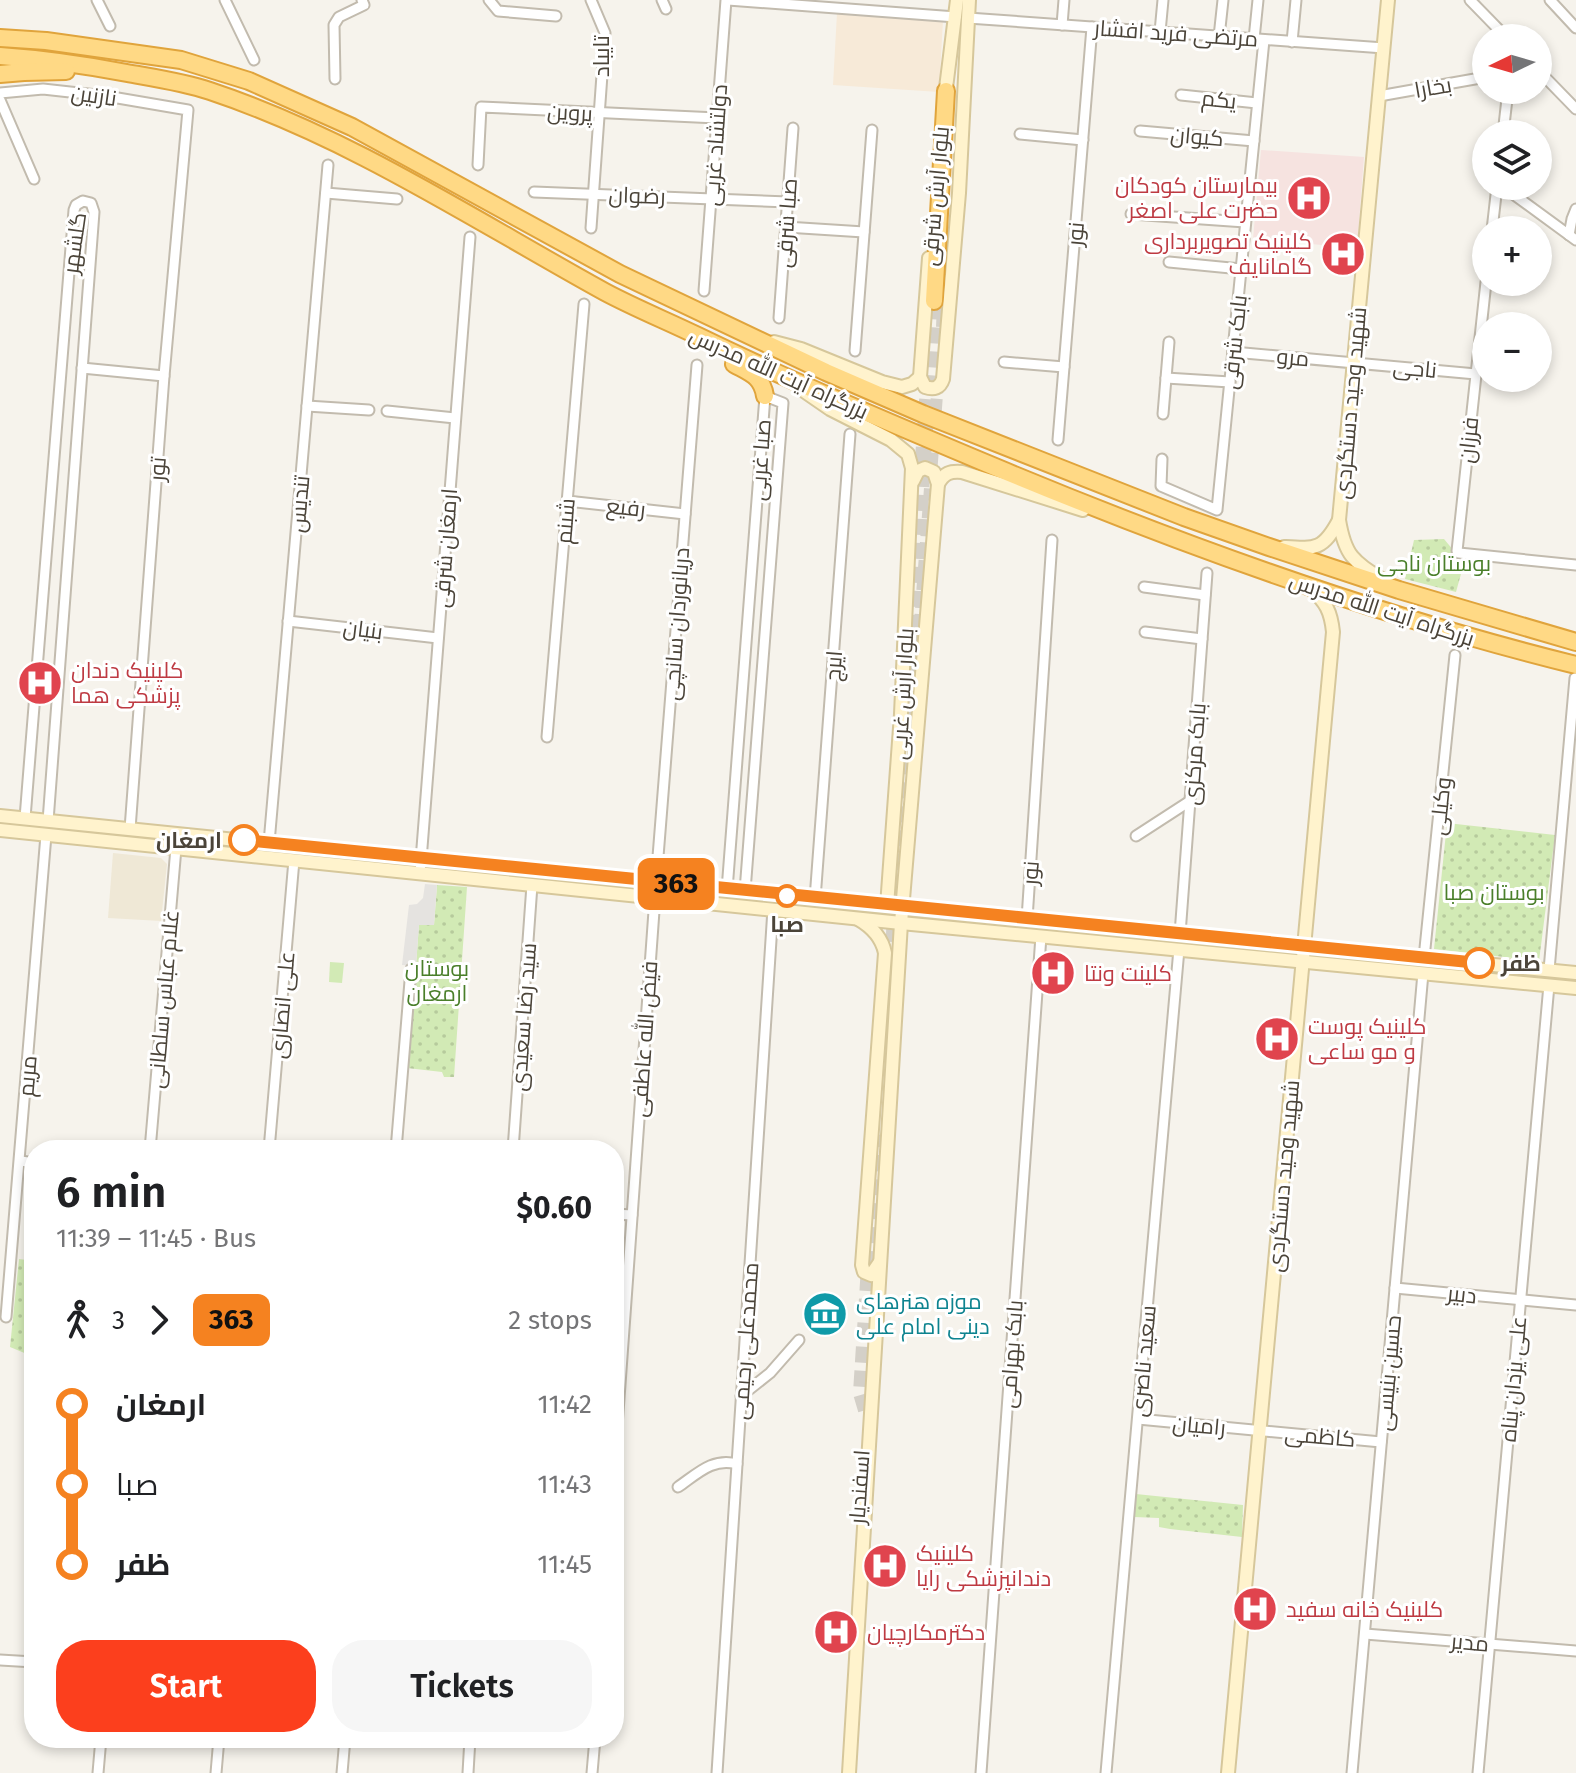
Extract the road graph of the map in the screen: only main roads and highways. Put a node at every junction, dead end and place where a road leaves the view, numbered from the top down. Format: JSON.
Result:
{"nodes":[{"id":1,"x":957,"y":0,"type":"edge"},
{"id":2,"x":969,"y":0,"type":"edge"},
{"id":3,"x":1388,"y":0,"type":"edge"},
{"id":4,"x":962,"y":17,"type":"junction"},
{"id":5,"x":0,"y":38,"type":"edge"},
{"id":6,"x":0,"y":56,"type":"edge"},
{"id":7,"x":103,"y":69,"type":"junction"},
{"id":8,"x":0,"y":74,"type":"edge"},
{"id":9,"x":946,"y":91,"type":"junction"},
{"id":10,"x":959,"y":193,"type":"junction"},
{"id":11,"x":939,"y":303,"type":"joint"},
{"id":12,"x":687,"y":331,"type":"junction"},
{"id":13,"x":749,"y":335,"type":"junction"},
{"id":14,"x":781,"y":376,"type":"junction"},
{"id":15,"x":920,"y":377,"type":"junction"},
{"id":16,"x":765,"y":396,"type":"road end"},
{"id":17,"x":913,"y":481,"type":"junction"},
{"id":18,"x":938,"y":484,"type":"junction"},
{"id":19,"x":1339,"y":520,"type":"junction"},
{"id":20,"x":1130,"y":523,"type":"junction"},
{"id":21,"x":1269,"y":547,"type":"junction"},
{"id":22,"x":1309,"y":587,"type":"junction"},
{"id":23,"x":1399,"y":590,"type":"junction"},
{"id":24,"x":1576,"y":642,"type":"edge"},
{"id":25,"x":1576,"y":665,"type":"edge"},
{"id":26,"x":912,"y":729,"type":"dead end"},
{"id":27,"x":0,"y":816,"type":"edge"},
{"id":28,"x":0,"y":830,"type":"edge"},
{"id":29,"x":906,"y":863,"type":"junction"},
{"id":30,"x":905,"y":883,"type":"junction"},
{"id":31,"x":887,"y":906,"type":"junction"},
{"id":32,"x":903,"y":907,"type":"junction"},
{"id":33,"x":928,"y":910,"type":"junction"},
{"id":34,"x":856,"y":918,"type":"junction"},
{"id":35,"x":901,"y":923,"type":"junction"},
{"id":36,"x":1304,"y":946,"type":"junction"},
{"id":37,"x":1303,"y":961,"type":"junction"},
{"id":38,"x":1576,"y":973,"type":"edge"},
{"id":39,"x":1576,"y":988,"type":"edge"},
{"id":40,"x":880,"y":1261,"type":"junction"},
{"id":41,"x":875,"y":1346,"type":"junction"},
{"id":42,"x":841,"y":1773,"type":"edge"},
{"id":43,"x":849,"y":1773,"type":"edge"},
{"id":44,"x":1228,"y":1773,"type":"edge"}],
"edges":[{"from":1,"to":4,"type":"main road"},
{"from":2,"to":4,"type":"main road"},
{"from":3,"to":19,"type":"main road","name":"شهید وحید دستگردی"},
{"from":4,"to":9,"type":"main road","name":"بلوار آرش شرقی"},
{"from":4,"to":10,"type":"main road","name":"بلوار آرش شرقی"},
{"from":5,"to":13,"type":"highway","name":"بزرگراه آیت الله مدرس"},
{"from":6,"to":7,"type":"highway","name":"بزرگراه آیت الله مدرس"},
{"from":7,"to":8,"type":"highway"},
{"from":7,"to":12,"type":"highway","name":"بزرگراه آیت الله مدرس"},
{"from":9,"to":11,"type":"highway"},
{"from":9,"to":15,"type":"main road","name":"بلوار آرش شرقی"},
{"from":10,"to":11,"type":"main road","name":"بلوار آرش شرقی"},
{"from":10,"to":15,"type":"main road","name":"بلوار آرش شرقی"},
{"from":12,"to":14,"type":"highway","name":"بزرگراه آیت الله مدرس"},
{"from":12,"to":16,"type":"highway"},
{"from":13,"to":15,"type":"main road"},
{"from":13,"to":21,"type":"highway","name":"بزرگراه آیت الله مدرس"},
{"from":14,"to":17,"type":"main road"},
{"from":14,"to":20,"type":"highway","name":"بزرگراه آیت الله مدرس"},
{"from":17,"to":18,"type":"main road"},
{"from":17,"to":31,"type":"main road","name":"بلوار آرش غربی"},
{"from":18,"to":20,"type":"main road"},
{"from":18,"to":29,"type":"main road","name":"بلوار آرش غربی"},
{"from":19,"to":21,"type":"main road","name":"شهید وحید دستگردی"},
{"from":19,"to":23,"type":"main road","name":"شهید وحید دستگردی"},
{"from":20,"to":22,"type":"highway","name":"بزرگراه آیت الله مدرس"},
{"from":21,"to":23,"type":"highway","name":"بزرگراه آیت الله مدرس"},
{"from":22,"to":25,"type":"highway","name":"بزرگراه آیت الله مدرس"},
{"from":22,"to":36,"type":"main road","name":"شهید وحید دستگردی"},
{"from":23,"to":24,"type":"highway","name":"بزرگراه آیت الله مدرس"},
{"from":26,"to":29,"type":"main road","name":"بلوار آرش غربی"},
{"from":27,"to":31,"type":"main road"},
{"from":28,"to":34,"type":"main road"},
{"from":29,"to":30,"type":"main road","name":"بلوار آرش غربی"},
{"from":30,"to":32,"type":"main road","name":"بلوار آرش غربی"},
{"from":30,"to":33,"type":"main road"},
{"from":31,"to":32,"type":"main road"},
{"from":32,"to":33,"type":"main road"},
{"from":32,"to":35,"type":"main road","name":"بلوار آرش غربی"},
{"from":33,"to":36,"type":"main road"},
{"from":34,"to":35,"type":"main road"},
{"from":34,"to":40,"type":"main road"},
{"from":35,"to":37,"type":"main road"},
{"from":35,"to":40,"type":"main road","name":"اسفندیار"},
{"from":36,"to":37,"type":"main road","name":"شهید وحید دستگردی"},
{"from":36,"to":38,"type":"main road"},
{"from":37,"to":39,"type":"main road"},
{"from":37,"to":44,"type":"main road","name":"شهید وحید دستگردی"},
{"from":40,"to":41,"type":"main road","name":"اسفندیار"},
{"from":41,"to":42,"type":"main road","name":"اسفندیار"},
{"from":41,"to":43,"type":"main road","name":"اسفندیار"}]}
